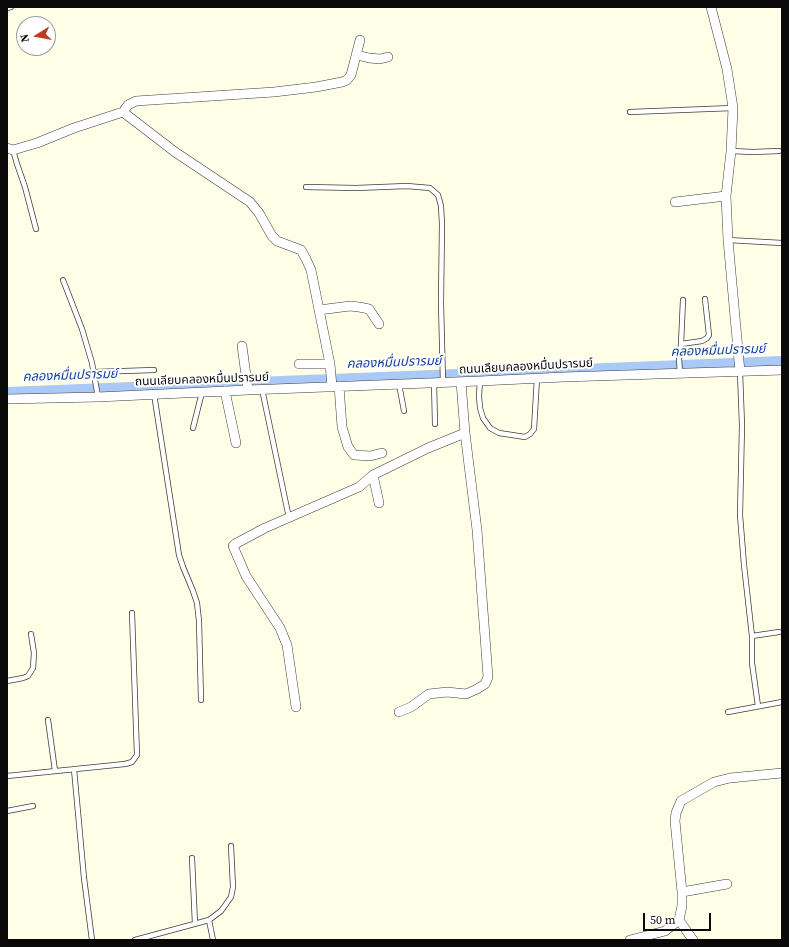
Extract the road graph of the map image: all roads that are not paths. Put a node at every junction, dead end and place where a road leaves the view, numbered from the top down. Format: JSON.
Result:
{"nodes":[{"id":1,"x":11,"y":7,"type":"edge"},
{"id":2,"x":711,"y":7,"type":"edge"},
{"id":3,"x":7,"y":8,"type":"edge"},
{"id":4,"x":360,"y":40,"type":"dead end"},
{"id":5,"x":357,"y":55,"type":"junction"},
{"id":6,"x":388,"y":57,"type":"dead end"},
{"id":7,"x":733,"y":108,"type":"junction"},
{"id":8,"x":123,"y":112,"type":"junction"},
{"id":9,"x":630,"y":112,"type":"dead end"},
{"id":10,"x":10,"y":149,"type":"edge"},
{"id":11,"x":731,"y":151,"type":"junction"},
{"id":12,"x":779,"y":151,"type":"dead end"},
{"id":13,"x":306,"y":187,"type":"dead end"},
{"id":14,"x":726,"y":196,"type":"junction"},
{"id":15,"x":675,"y":202,"type":"dead end"},
{"id":16,"x":36,"y":229,"type":"dead end"},
{"id":17,"x":728,"y":240,"type":"junction"},
{"id":18,"x":782,"y":243,"type":"edge"},
{"id":19,"x":62,"y":280,"type":"dead end"},
{"id":20,"x":705,"y":299,"type":"dead end"},
{"id":21,"x":683,"y":300,"type":"dead end"},
{"id":22,"x":319,"y":310,"type":"junction"},
{"id":23,"x":379,"y":324,"type":"dead end"},
{"id":24,"x":682,"y":344,"type":"junction"},
{"id":25,"x":242,"y":346,"type":"dead end"},
{"id":26,"x":299,"y":364,"type":"dead end"},
{"id":27,"x":330,"y":367,"type":"junction"},
{"id":28,"x":739,"y":369,"type":"junction"},
{"id":29,"x":154,"y":370,"type":"dead end"},
{"id":30,"x":680,"y":370,"type":"junction"},
{"id":31,"x":782,"y":370,"type":"edge"},
{"id":32,"x":94,"y":372,"type":"junction"},
{"id":33,"x":441,"y":377,"type":"junction"},
{"id":34,"x":537,"y":378,"type":"junction"},
{"id":35,"x":461,"y":382,"type":"junction"},
{"id":36,"x":480,"y":382,"type":"junction"},
{"id":37,"x":247,"y":383,"type":"junction"},
{"id":38,"x":399,"y":384,"type":"junction"},
{"id":39,"x":334,"y":385,"type":"junction"},
{"id":40,"x":262,"y":389,"type":"junction"},
{"id":41,"x":225,"y":391,"type":"junction"},
{"id":42,"x":202,"y":392,"type":"junction"},
{"id":43,"x":98,"y":394,"type":"junction"},
{"id":44,"x":154,"y":394,"type":"junction"},
{"id":45,"x":7,"y":399,"type":"edge"},
{"id":46,"x":404,"y":412,"type":"dead end"},
{"id":47,"x":435,"y":424,"type":"dead end"},
{"id":48,"x":193,"y":428,"type":"dead end"},
{"id":49,"x":465,"y":433,"type":"junction"},
{"id":50,"x":236,"y":443,"type":"dead end"},
{"id":51,"x":382,"y":453,"type":"dead end"},
{"id":52,"x":373,"y":475,"type":"junction"},
{"id":53,"x":379,"y":504,"type":"dead end"},
{"id":54,"x":289,"y":518,"type":"junction"},
{"id":55,"x":132,"y":613,"type":"dead end"},
{"id":56,"x":779,"y":632,"type":"dead end"},
{"id":57,"x":31,"y":634,"type":"dead end"},
{"id":58,"x":752,"y":636,"type":"junction"},
{"id":59,"x":7,"y":680,"type":"edge"},
{"id":60,"x":202,"y":700,"type":"dead end"},
{"id":61,"x":782,"y":702,"type":"edge"},
{"id":62,"x":758,"y":706,"type":"junction"},
{"id":63,"x":296,"y":707,"type":"dead end"},
{"id":64,"x":400,"y":712,"type":"dead end"},
{"id":65,"x":728,"y":712,"type":"dead end"},
{"id":66,"x":48,"y":720,"type":"dead end"},
{"id":67,"x":74,"y":769,"type":"junction"},
{"id":68,"x":55,"y":771,"type":"junction"},
{"id":69,"x":782,"y":773,"type":"edge"},
{"id":70,"x":7,"y":776,"type":"edge"},
{"id":71,"x":33,"y":806,"type":"dead end"},
{"id":72,"x":7,"y":811,"type":"edge"},
{"id":73,"x":231,"y":846,"type":"dead end"},
{"id":74,"x":192,"y":858,"type":"dead end"},
{"id":75,"x":728,"y":884,"type":"dead end"},
{"id":76,"x":687,"y":891,"type":"junction"},
{"id":77,"x":209,"y":920,"type":"junction"},
{"id":78,"x":680,"y":921,"type":"junction"},
{"id":79,"x":195,"y":924,"type":"junction"},
{"id":80,"x":666,"y":935,"type":"edge"},
{"id":81,"x":92,"y":940,"type":"edge"},
{"id":82,"x":135,"y":940,"type":"edge"},
{"id":83,"x":213,"y":940,"type":"edge"},
{"id":84,"x":630,"y":940,"type":"edge"},
{"id":85,"x":693,"y":940,"type":"edge"}],
"edges":[{"from":1,"to":3,"type":"lane"},
{"from":2,"to":7,"type":"street"},
{"from":4,"to":5,"type":"street"},
{"from":5,"to":6,"type":"street"},
{"from":5,"to":8,"type":"street"},
{"from":7,"to":9,"type":"lane"},
{"from":7,"to":11,"type":"street"},
{"from":8,"to":10,"type":"street"},
{"from":8,"to":22,"type":"street"},
{"from":10,"to":16,"type":"lane"},
{"from":11,"to":12,"type":"lane"},
{"from":11,"to":14,"type":"street"},
{"from":13,"to":33,"type":"lane"},
{"from":14,"to":15,"type":"street"},
{"from":14,"to":17,"type":"street"},
{"from":17,"to":18,"type":"lane"},
{"from":17,"to":28,"type":"street"},
{"from":19,"to":32,"type":"lane"},
{"from":20,"to":24,"type":"lane"},
{"from":21,"to":24,"type":"lane"},
{"from":22,"to":23,"type":"street"},
{"from":22,"to":27,"type":"street"},
{"from":24,"to":30,"type":"lane"},
{"from":25,"to":37,"type":"street"},
{"from":26,"to":27,"type":"street"},
{"from":27,"to":39,"type":"street"},
{"from":28,"to":30,"type":"street","name":"ถนนเลียบคลองหมื่นปรารมย์"},
{"from":28,"to":31,"type":"street","name":"ถนนเลียบคลองหมื่นปรารมย์"},
{"from":28,"to":58,"type":"lane"},
{"from":29,"to":32,"type":"lane"},
{"from":30,"to":34,"type":"street","name":"ถนนเลียบคลองหมื่นปรารมย์"},
{"from":32,"to":43,"type":"lane"},
{"from":33,"to":35,"type":"street","name":"ถนนเลียบคลองหมื่นปรารมย์"},
{"from":33,"to":38,"type":"street","name":"ถนนเลียบคลองหมื่นปรารมย์"},
{"from":33,"to":47,"type":"lane"},
{"from":34,"to":36,"type":"street","name":"ถนนเลียบคลองหมื่นปรารมย์"},
{"from":34,"to":36,"type":"lane"},
{"from":35,"to":36,"type":"street","name":"ถนนเลียบคลองหมื่นปรารมย์"},
{"from":35,"to":49,"type":"street"},
{"from":37,"to":40,"type":"street","name":"ถนนเลียบคลองหมื่นปรารมย์"},
{"from":37,"to":41,"type":"street","name":"ถนนเลียบคลองหมื่นปรารมย์"},
{"from":38,"to":39,"type":"street","name":"ถนนเลียบคลองหมื่นปรารมย์"},
{"from":38,"to":46,"type":"lane"},
{"from":39,"to":40,"type":"street","name":"ถนนเลียบคลองหมื่นปรารมย์"},
{"from":39,"to":51,"type":"street"},
{"from":40,"to":54,"type":"lane"},
{"from":41,"to":42,"type":"street","name":"ถนนเลียบคลองหมื่นปรารมย์"},
{"from":41,"to":50,"type":"street"},
{"from":42,"to":44,"type":"street","name":"ถนนเลียบคลองหมื่นปรารมย์"},
{"from":42,"to":48,"type":"lane"},
{"from":43,"to":44,"type":"street","name":"ถนนเลียบคลองหมื่นปรารมย์"},
{"from":43,"to":45,"type":"street","name":"ถนนเลียบคลองหมื่นปรารมย์"},
{"from":44,"to":60,"type":"lane"},
{"from":49,"to":52,"type":"street"},
{"from":49,"to":64,"type":"street"},
{"from":52,"to":53,"type":"street"},
{"from":52,"to":54,"type":"street"},
{"from":54,"to":63,"type":"street"},
{"from":55,"to":67,"type":"lane"},
{"from":56,"to":58,"type":"lane"},
{"from":57,"to":59,"type":"lane"},
{"from":58,"to":62,"type":"lane"},
{"from":61,"to":62,"type":"lane"},
{"from":62,"to":65,"type":"lane"},
{"from":66,"to":68,"type":"lane"},
{"from":67,"to":68,"type":"lane"},
{"from":67,"to":81,"type":"lane"},
{"from":68,"to":70,"type":"lane"},
{"from":69,"to":76,"type":"street"},
{"from":71,"to":72,"type":"lane"},
{"from":73,"to":77,"type":"lane"},
{"from":74,"to":79,"type":"lane"},
{"from":75,"to":76,"type":"street"},
{"from":76,"to":78,"type":"street"},
{"from":77,"to":79,"type":"lane"},
{"from":77,"to":83,"type":"lane"},
{"from":78,"to":80,"type":"street"},
{"from":78,"to":85,"type":"street"},
{"from":79,"to":82,"type":"lane"},
{"from":80,"to":84,"type":"street"}]}
